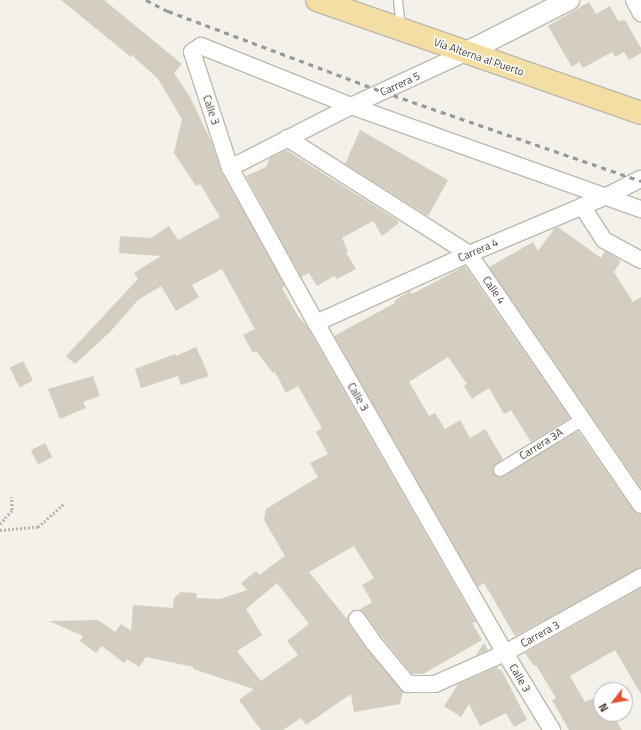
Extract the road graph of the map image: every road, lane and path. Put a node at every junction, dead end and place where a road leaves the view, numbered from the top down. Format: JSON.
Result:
{"nodes":[{"id":1,"x":317,"y":0,"type":"edge"},
{"id":2,"x":398,"y":0,"type":"edge"},
{"id":3,"x":569,"y":0,"type":"edge"},
{"id":4,"x":634,"y":0,"type":"edge"},
{"id":5,"x":641,"y":13,"type":"edge"},
{"id":6,"x":401,"y":30,"type":"junction"},
{"id":7,"x":465,"y":53,"type":"junction"},
{"id":8,"x":351,"y":106,"type":"junction"},
{"id":9,"x":641,"y":113,"type":"edge"},
{"id":10,"x":287,"y":138,"type":"junction"},
{"id":11,"x":230,"y":168,"type":"junction"},
{"id":12,"x":641,"y":179,"type":"edge"},
{"id":13,"x":607,"y":196,"type":"junction"},
{"id":14,"x":582,"y":206,"type":"junction"},
{"id":15,"x":641,"y":208,"type":"edge"},
{"id":16,"x":469,"y":254,"type":"junction"},
{"id":17,"x":641,"y":260,"type":"edge"},
{"id":18,"x":316,"y":324,"type":"junction"},
{"id":19,"x":583,"y":419,"type":"junction"},
{"id":20,"x":500,"y":470,"type":"dead end"},
{"id":21,"x":11,"y":497,"type":"dead end"},
{"id":22,"x":65,"y":503,"type":"dead end"},
{"id":23,"x":641,"y":505,"type":"edge"},
{"id":24,"x":0,"y":524,"type":"edge"},
{"id":25,"x":0,"y":530,"type":"edge"},
{"id":26,"x":641,"y":577,"type":"edge"},
{"id":27,"x":357,"y":619,"type":"dead end"},
{"id":28,"x":505,"y":653,"type":"junction"},
{"id":29,"x":552,"y":730,"type":"edge"}],
"edges":[{"from":1,"to":6,"type":"main road","name":"Vía Alterna al Puerto"},
{"from":2,"to":6,"type":"lane"},
{"from":3,"to":7,"type":"street","name":"Carrera 5"},
{"from":4,"to":5,"type":"street"},
{"from":6,"to":7,"type":"main road","name":"Vía Alterna al Puerto"},
{"from":7,"to":8,"type":"street","name":"Carrera 5"},
{"from":7,"to":9,"type":"main road","name":"Vía Alterna al Puerto"},
{"from":8,"to":10,"type":"street","name":"Carrera 5"},
{"from":8,"to":11,"type":"street","name":"Calle 3"},
{"from":8,"to":13,"type":"street"},
{"from":10,"to":11,"type":"street","name":"Carrera 5"},
{"from":10,"to":16,"type":"street","name":"Calle 4"},
{"from":11,"to":18,"type":"street","name":"Calle 3"},
{"from":12,"to":13,"type":"street","name":"Carrera 4"},
{"from":13,"to":14,"type":"street","name":"Carrera 4"},
{"from":13,"to":15,"type":"street"},
{"from":14,"to":16,"type":"street","name":"Carrera 4"},
{"from":14,"to":17,"type":"street"},
{"from":16,"to":18,"type":"street","name":"Carrera 4"},
{"from":16,"to":19,"type":"street","name":"Calle 4"},
{"from":18,"to":28,"type":"street","name":"Calle 3"},
{"from":19,"to":20,"type":"street","name":"Carrera 3A"},
{"from":19,"to":23,"type":"street","name":"Calle 4"},
{"from":21,"to":24,"type":"path"},
{"from":22,"to":25,"type":"path"},
{"from":26,"to":28,"type":"street","name":"Carrera 3"},
{"from":27,"to":28,"type":"street","name":"Carrera 3"},
{"from":28,"to":29,"type":"street","name":"Calle 3"}]}
